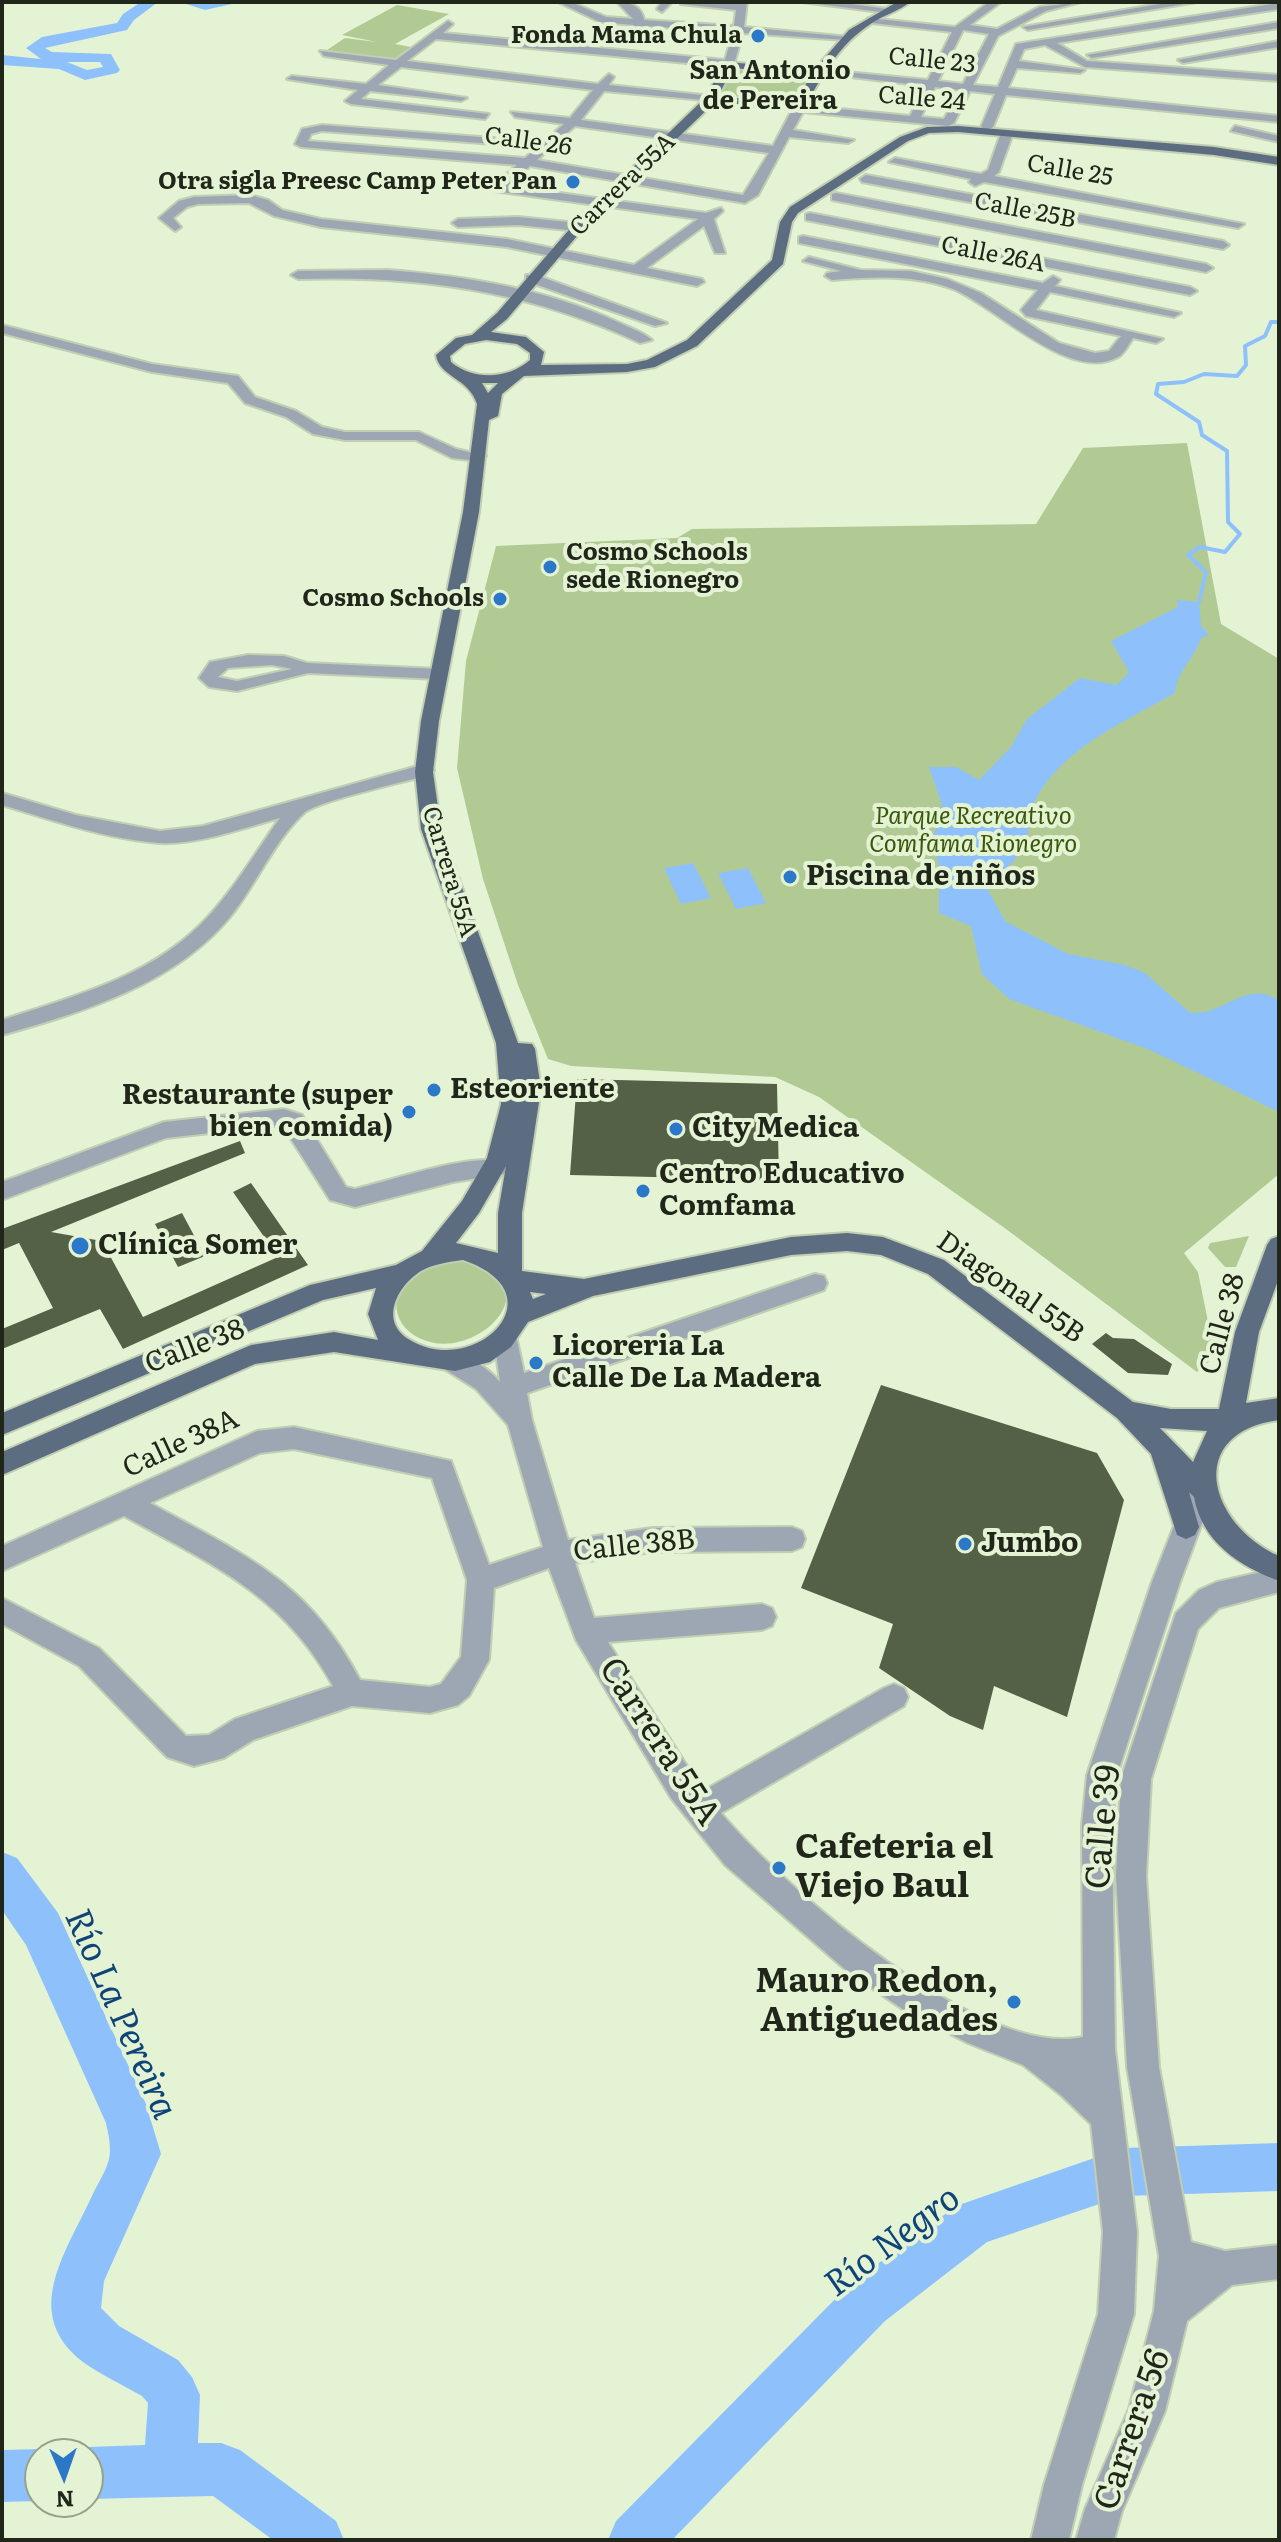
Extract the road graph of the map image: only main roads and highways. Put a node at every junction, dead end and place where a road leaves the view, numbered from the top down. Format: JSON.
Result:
{"nodes":[{"id":1,"x":899,"y":4,"type":"edge"},
{"id":2,"x":729,"y":64,"type":"joint"},
{"id":3,"x":815,"y":72,"type":"junction"},
{"id":4,"x":711,"y":99,"type":"junction"},
{"id":5,"x":948,"y":126,"type":"junction"},
{"id":6,"x":996,"y":130,"type":"junction"},
{"id":7,"x":1279,"y":158,"type":"edge"},
{"id":8,"x":502,"y":316,"type":"junction"},
{"id":9,"x":477,"y":337,"type":"junction"},
{"id":10,"x":521,"y":340,"type":"junction"},
{"id":11,"x":535,"y":348,"type":"junction"},
{"id":12,"x":518,"y":373,"type":"junction"},
{"id":13,"x":465,"y":376,"type":"junction"},
{"id":14,"x":1279,"y":1245,"type":"edge"},
{"id":15,"x":432,"y":1254,"type":"junction"},
{"id":16,"x":397,"y":1274,"type":"junction"},
{"id":17,"x":512,"y":1275,"type":"junction"},
{"id":18,"x":589,"y":1287,"type":"junction"},
{"id":19,"x":551,"y":1301,"type":"junction"},
{"id":20,"x":520,"y":1315,"type":"junction"},
{"id":21,"x":508,"y":1347,"type":"junction"},
{"id":22,"x":422,"y":1358,"type":"junction"},
{"id":23,"x":1279,"y":1409,"type":"edge"},
{"id":24,"x":1126,"y":1411,"type":"junction"},
{"id":25,"x":1230,"y":1420,"type":"junction"},
{"id":26,"x":2,"y":1424,"type":"edge"},
{"id":27,"x":1162,"y":1448,"type":"junction"},
{"id":28,"x":2,"y":1464,"type":"edge"},
{"id":29,"x":1202,"y":1488,"type":"junction"},
{"id":30,"x":1186,"y":1527,"type":"road end"},
{"id":31,"x":1279,"y":1569,"type":"edge"}],
"edges":[{"from":1,"to":3,"type":"main road"},
{"from":2,"to":3,"type":"main road","name":"Calle 23"},
{"from":2,"to":4,"type":"main road","name":"Carrera 55A"},
{"from":3,"to":4,"type":"main road","name":"Calle 24"},
{"from":4,"to":8,"type":"main road","name":"Carrera 55A"},
{"from":5,"to":6,"type":"main road","name":"Calle 24"},
{"from":5,"to":11,"type":"main road"},
{"from":5,"to":12,"type":"main road"},
{"from":6,"to":7,"type":"main road","name":"Calle 24"},
{"from":6,"to":7,"type":"main road","name":"Calle 24"},
{"from":8,"to":9,"type":"main road","name":"Carrera 55A"},
{"from":8,"to":10,"type":"main road"},
{"from":9,"to":10,"type":"main road"},
{"from":9,"to":13,"type":"main road","name":"Carrera 55A"},
{"from":10,"to":11,"type":"main road"},
{"from":11,"to":12,"type":"main road","name":"Carrera 55A"},
{"from":12,"to":13,"type":"main road"},
{"from":12,"to":17,"type":"main road","name":"Carrera 55A"},
{"from":13,"to":15,"type":"main road","name":"Carrera 55A"},
{"from":14,"to":25,"type":"main road","name":"Calle 38"},
{"from":15,"to":16,"type":"main road"},
{"from":15,"to":17,"type":"main road"},
{"from":16,"to":22,"type":"main road"},
{"from":16,"to":26,"type":"main road","name":"Calle 38"},
{"from":17,"to":18,"type":"main road"},
{"from":17,"to":20,"type":"main road"},
{"from":18,"to":19,"type":"main road"},
{"from":18,"to":24,"type":"main road","name":"Diagonal 55B"},
{"from":19,"to":20,"type":"main road"},
{"from":19,"to":21,"type":"main road"},
{"from":20,"to":21,"type":"main road"},
{"from":21,"to":22,"type":"main road"},
{"from":22,"to":28,"type":"main road","name":"Calle 38"},
{"from":23,"to":25,"type":"main road","name":"Diagonal 55B"},
{"from":24,"to":25,"type":"main road","name":"Diagonal 55B"},
{"from":24,"to":27,"type":"main road","name":"Diagonal 55B"},
{"from":25,"to":29,"type":"main road","name":"Calle 38"},
{"from":27,"to":29,"type":"main road","name":"Diagonal 55B"},
{"from":27,"to":30,"type":"main road"},
{"from":29,"to":31,"type":"main road"}]}
